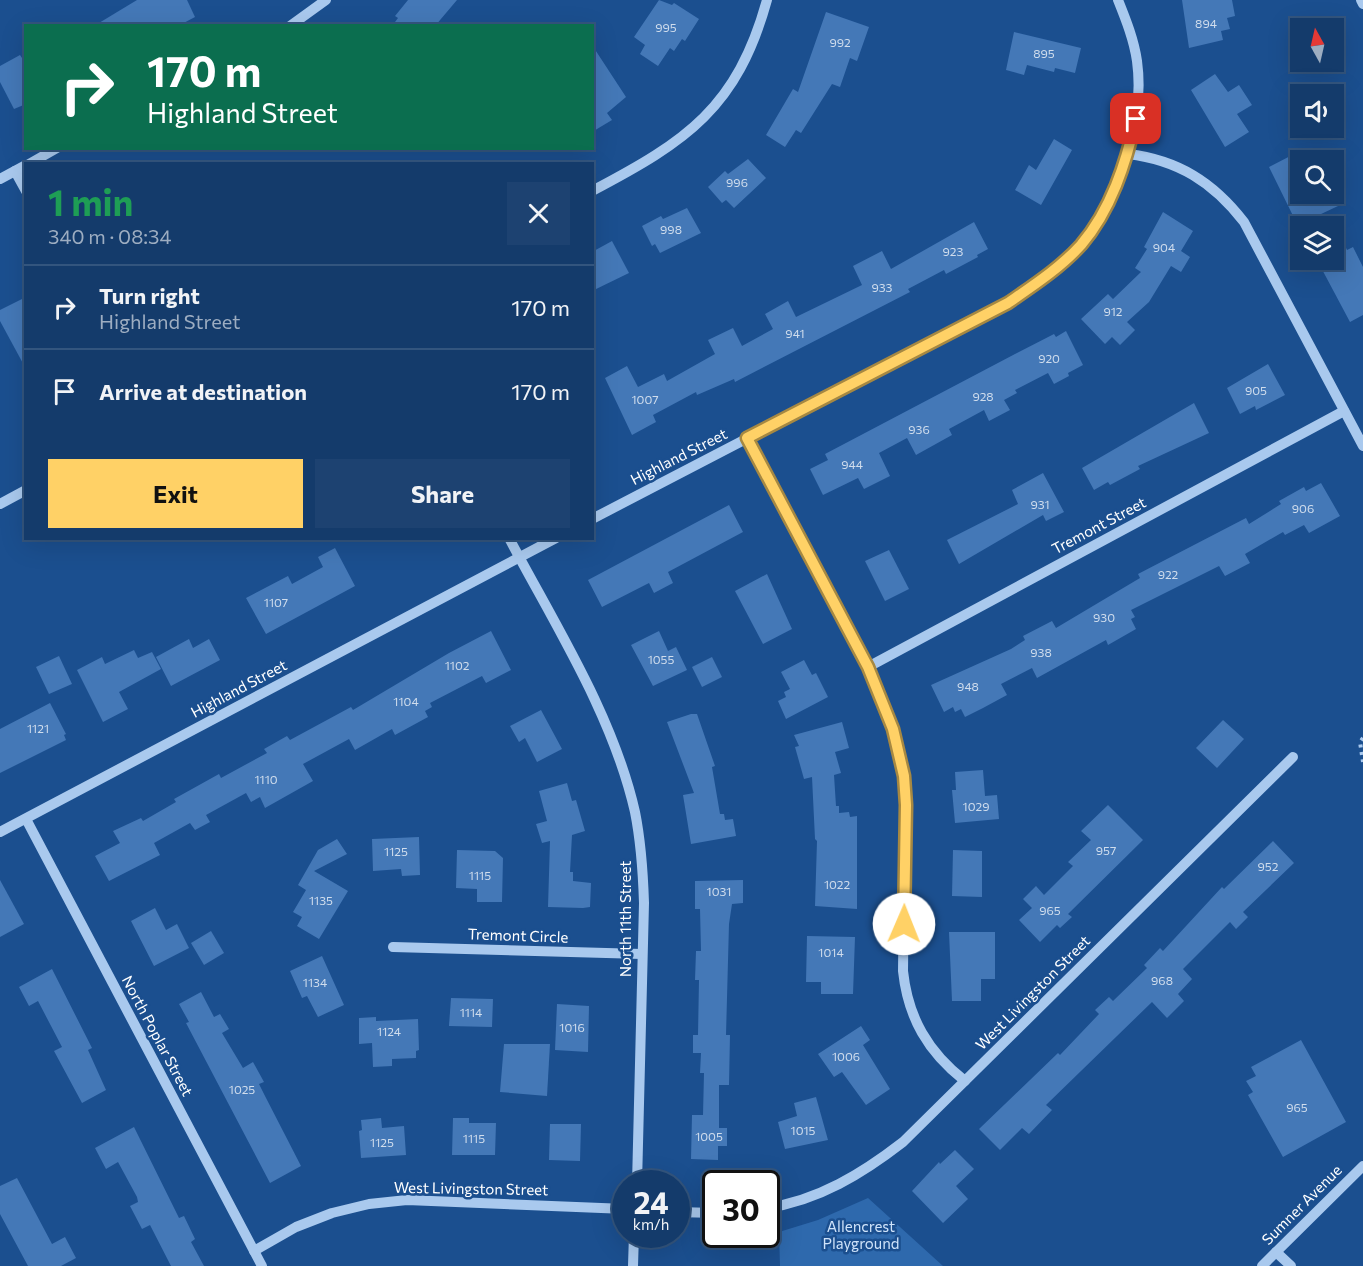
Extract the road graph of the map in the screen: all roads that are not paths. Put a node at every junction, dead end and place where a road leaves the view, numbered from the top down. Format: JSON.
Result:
{"nodes":[{"id":1,"x":326,"y":0,"type":"edge"},
{"id":2,"x":767,"y":0,"type":"edge"},
{"id":3,"x":1118,"y":0,"type":"edge"},
{"id":4,"x":1361,"y":0,"type":"edge"},
{"id":5,"x":1363,"y":4,"type":"edge"},
{"id":6,"x":293,"y":24,"type":"edge"},
{"id":7,"x":53,"y":150,"type":"edge"},
{"id":8,"x":1128,"y":154,"type":"junction"},
{"id":9,"x":31,"y":162,"type":"edge"},
{"id":10,"x":24,"y":166,"type":"edge"},
{"id":11,"x":15,"y":171,"type":"junction"},
{"id":12,"x":0,"y":179,"type":"edge"},
{"id":13,"x":24,"y":187,"type":"edge"},
{"id":14,"x":594,"y":190,"type":"edge"},
{"id":15,"x":1344,"y":411,"type":"junction"},
{"id":16,"x":747,"y":438,"type":"junction"},
{"id":17,"x":1363,"y":446,"type":"edge"},
{"id":18,"x":24,"y":491,"type":"edge"},
{"id":19,"x":0,"y":504,"type":"edge"},
{"id":20,"x":594,"y":518,"type":"edge"},
{"id":21,"x":510,"y":540,"type":"edge"},
{"id":22,"x":552,"y":540,"type":"edge"},
{"id":23,"x":519,"y":558,"type":"junction"},
{"id":24,"x":868,"y":667,"type":"junction"},
{"id":25,"x":1293,"y":757,"type":"dead end"},
{"id":26,"x":26,"y":819,"type":"junction"},
{"id":27,"x":0,"y":832,"type":"edge"},
{"id":28,"x":393,"y":947,"type":"dead end"},
{"id":29,"x":642,"y":954,"type":"junction"},
{"id":30,"x":965,"y":1081,"type":"junction"},
{"id":31,"x":1363,"y":1166,"type":"edge"},
{"id":32,"x":637,"y":1170,"type":"edge"},
{"id":33,"x":780,"y":1204,"type":"edge"},
{"id":34,"x":612,"y":1208,"type":"edge"},
{"id":35,"x":634,"y":1248,"type":"edge"},
{"id":36,"x":254,"y":1251,"type":"junction"},
{"id":37,"x":1276,"y":1252,"type":"junction"},
{"id":38,"x":262,"y":1266,"type":"edge"},
{"id":39,"x":633,"y":1266,"type":"edge"},
{"id":40,"x":1262,"y":1266,"type":"edge"},
{"id":41,"x":1291,"y":1266,"type":"edge"}],
"edges":[{"from":1,"to":6,"type":"street"},
{"from":2,"to":14,"type":"street"},
{"from":3,"to":8,"type":"street","name":"Highland Street"},
{"from":4,"to":5,"type":"street"},
{"from":7,"to":9,"type":"street"},
{"from":8,"to":15,"type":"street"},
{"from":8,"to":16,"type":"street","name":"Highland Street"},
{"from":10,"to":11,"type":"street"},
{"from":11,"to":12,"type":"street"},
{"from":11,"to":13,"type":"street"},
{"from":15,"to":17,"type":"street"},
{"from":15,"to":24,"type":"street","name":"Tremont Street"},
{"from":16,"to":20,"type":"street","name":"Highland Street"},
{"from":16,"to":24,"type":"street"},
{"from":18,"to":19,"type":"street"},
{"from":21,"to":23,"type":"street","name":"North 11th Street"},
{"from":22,"to":23,"type":"street","name":"Highland Street"},
{"from":23,"to":26,"type":"street","name":"Highland Street"},
{"from":23,"to":29,"type":"street","name":"North 11th Street"},
{"from":24,"to":30,"type":"street"},
{"from":25,"to":30,"type":"street","name":"West Livingston Street"},
{"from":26,"to":27,"type":"street","name":"Highland Street"},
{"from":26,"to":36,"type":"street","name":"North Poplar Street"},
{"from":28,"to":29,"type":"street","name":"Tremont Circle"},
{"from":29,"to":32,"type":"street","name":"North 11th Street"},
{"from":30,"to":33,"type":"street","name":"West Livingston Street"},
{"from":31,"to":37,"type":"street","name":"Sumner Avenue"},
{"from":34,"to":36,"type":"street","name":"West Livingston Street"},
{"from":35,"to":39,"type":"street"},
{"from":36,"to":38,"type":"street","name":"North Poplar Street"},
{"from":37,"to":40,"type":"street","name":"Sumner Avenue"},
{"from":37,"to":41,"type":"street"}]}
